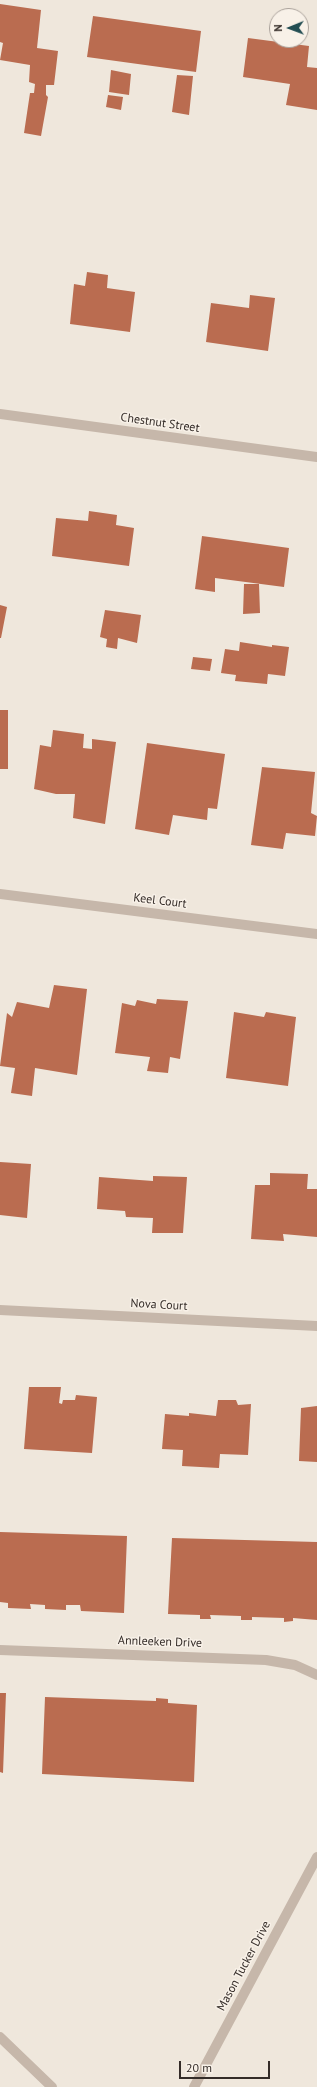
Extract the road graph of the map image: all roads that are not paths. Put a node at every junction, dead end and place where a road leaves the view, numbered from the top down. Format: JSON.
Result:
{"nodes":[{"id":1,"x":0,"y":414,"type":"edge"},
{"id":2,"x":317,"y":457,"type":"edge"},
{"id":3,"x":0,"y":894,"type":"edge"},
{"id":4,"x":317,"y":934,"type":"edge"},
{"id":5,"x":0,"y":1310,"type":"edge"},
{"id":6,"x":317,"y":1326,"type":"edge"},
{"id":7,"x":0,"y":1650,"type":"edge"},
{"id":8,"x":317,"y":1675,"type":"edge"},
{"id":9,"x":317,"y":1857,"type":"edge"},
{"id":10,"x":0,"y":2037,"type":"edge"},
{"id":11,"x":52,"y":2087,"type":"edge"},
{"id":12,"x":194,"y":2087,"type":"edge"}],
"edges":[{"from":1,"to":2,"type":"street","name":"Chestnut Street"},
{"from":3,"to":4,"type":"street","name":"Keel Court"},
{"from":5,"to":6,"type":"street","name":"Nova Court"},
{"from":7,"to":8,"type":"street","name":"Annleeken Drive"},
{"from":9,"to":12,"type":"street","name":"Mason Tucker Drive"},
{"from":10,"to":11,"type":"street"}]}
